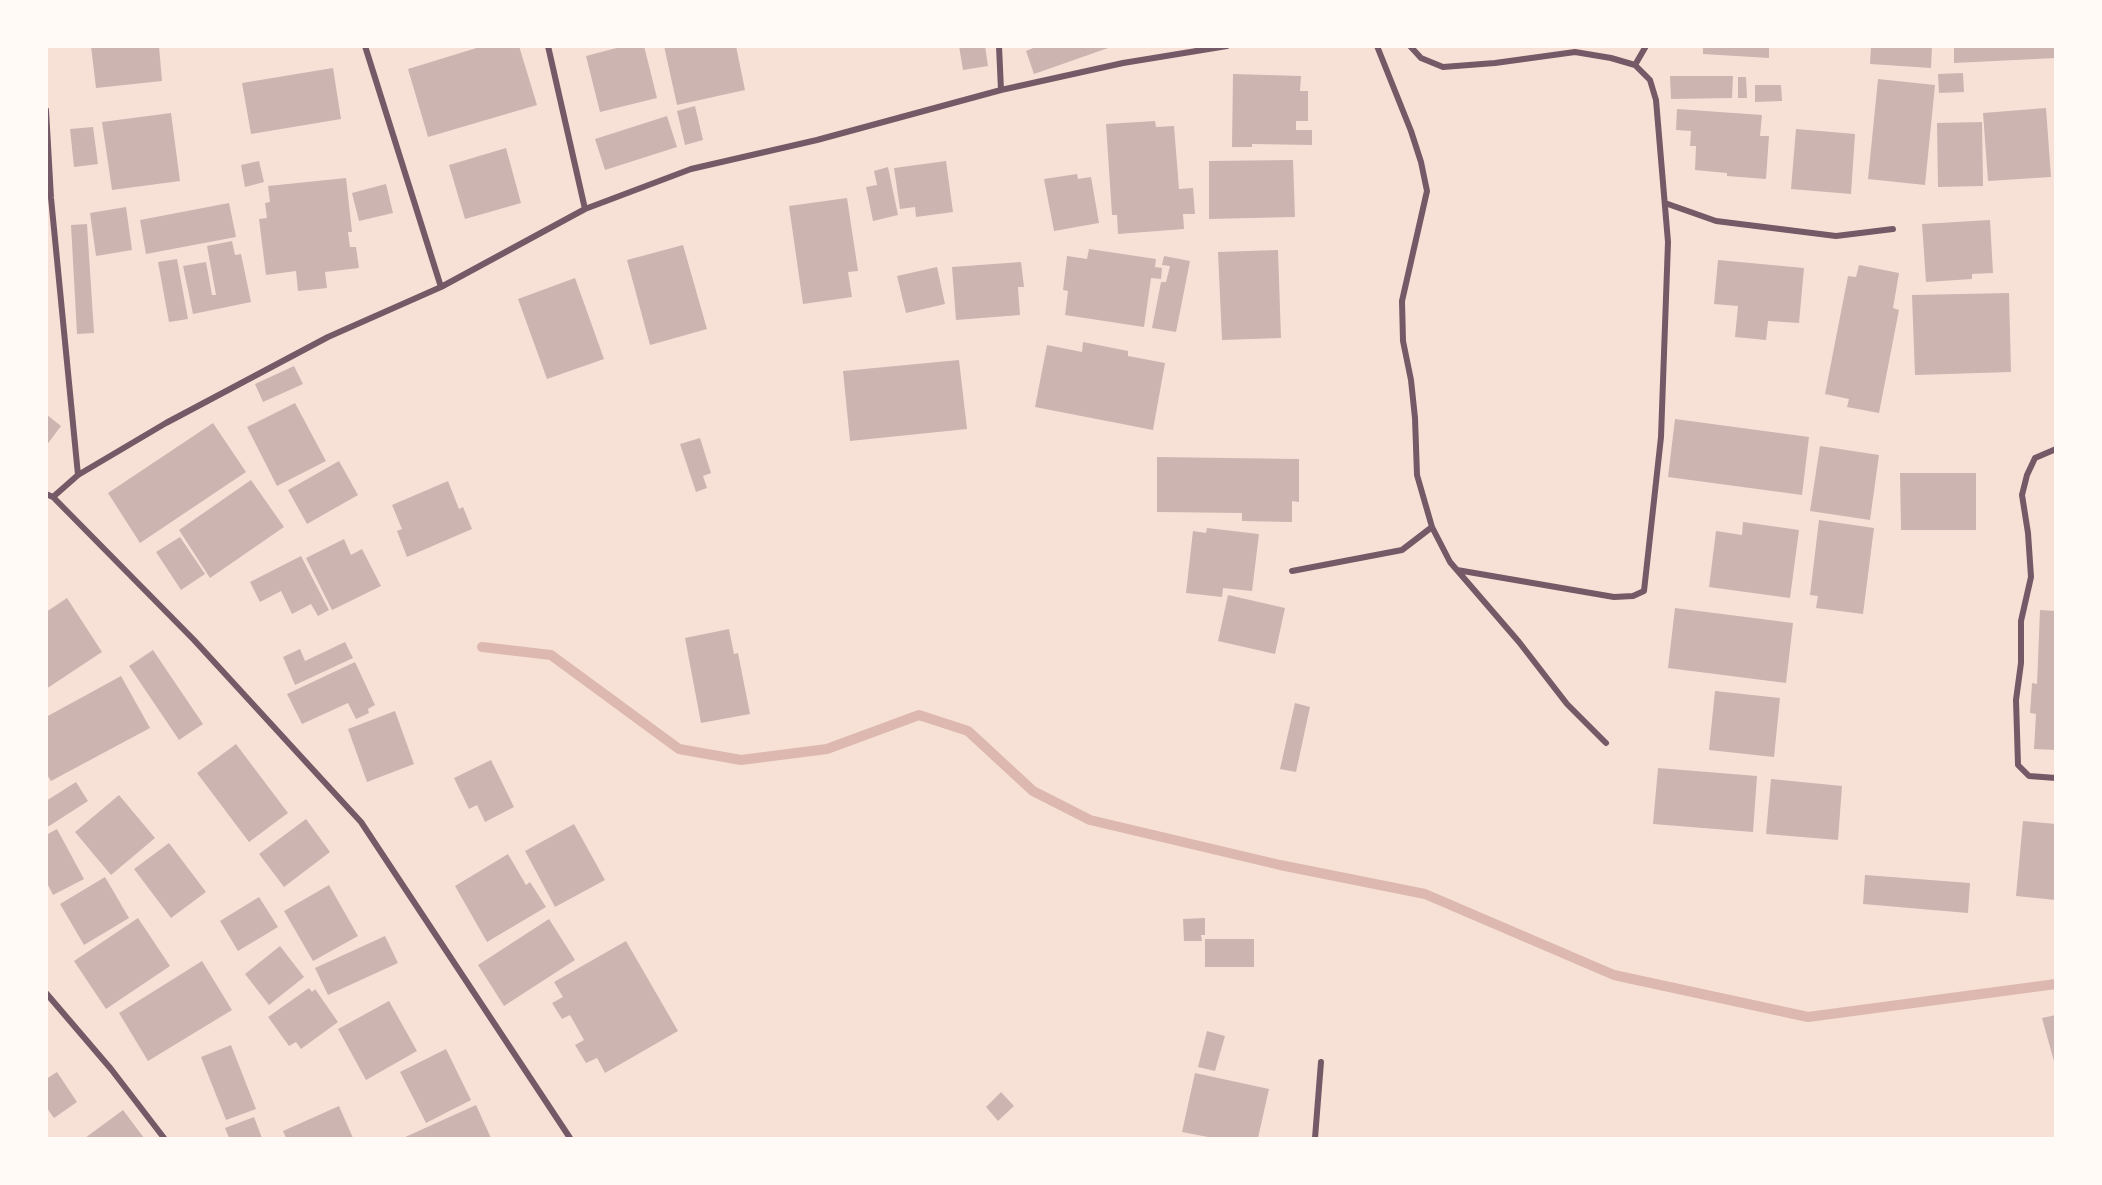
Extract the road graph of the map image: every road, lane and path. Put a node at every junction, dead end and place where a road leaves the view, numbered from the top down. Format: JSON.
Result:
{"nodes":[{"id":1,"x":365,"y":46,"type":"edge"},
{"id":2,"x":548,"y":46,"type":"edge"},
{"id":3,"x":999,"y":46,"type":"edge"},
{"id":4,"x":1227,"y":46,"type":"edge"},
{"id":5,"x":1377,"y":46,"type":"edge"},
{"id":6,"x":1410,"y":46,"type":"edge"},
{"id":7,"x":1646,"y":46,"type":"edge"},
{"id":8,"x":1635,"y":65,"type":"junction"},
{"id":9,"x":1000,"y":90,"type":"junction"},
{"id":10,"x":46,"y":110,"type":"edge"},
{"id":11,"x":1665,"y":203,"type":"junction"},
{"id":12,"x":585,"y":209,"type":"junction"},
{"id":13,"x":1893,"y":229,"type":"dead end"},
{"id":14,"x":441,"y":287,"type":"junction"},
{"id":15,"x":2055,"y":448,"type":"edge"},
{"id":16,"x":78,"y":475,"type":"junction"},
{"id":17,"x":46,"y":494,"type":"edge"},
{"id":18,"x":54,"y":497,"type":"junction"},
{"id":19,"x":1432,"y":527,"type":"junction"},
{"id":20,"x":1457,"y":570,"type":"junction"},
{"id":21,"x":1292,"y":571,"type":"dead end"},
{"id":22,"x":1606,"y":742,"type":"dead end"},
{"id":23,"x":2055,"y":778,"type":"edge"},
{"id":24,"x":46,"y":993,"type":"edge"},
{"id":25,"x":1321,"y":1062,"type":"dead end"},
{"id":26,"x":164,"y":1138,"type":"edge"},
{"id":27,"x":570,"y":1138,"type":"edge"},
{"id":28,"x":1315,"y":1138,"type":"edge"}],
"edges":[{"from":1,"to":14,"type":"street"},
{"from":2,"to":12,"type":"street"},
{"from":3,"to":9,"type":"street"},
{"from":4,"to":9,"type":"street"},
{"from":5,"to":19,"type":"street"},
{"from":6,"to":8,"type":"street"},
{"from":7,"to":8,"type":"street"},
{"from":8,"to":11,"type":"street"},
{"from":9,"to":12,"type":"street"},
{"from":10,"to":16,"type":"street"},
{"from":11,"to":13,"type":"street"},
{"from":11,"to":20,"type":"street"},
{"from":12,"to":14,"type":"street"},
{"from":14,"to":16,"type":"street"},
{"from":15,"to":23,"type":"street"},
{"from":16,"to":18,"type":"street"},
{"from":17,"to":18,"type":"street"},
{"from":18,"to":27,"type":"street"},
{"from":19,"to":20,"type":"street"},
{"from":19,"to":21,"type":"street"},
{"from":20,"to":22,"type":"street"},
{"from":24,"to":26,"type":"street"},
{"from":25,"to":28,"type":"street"}]}
